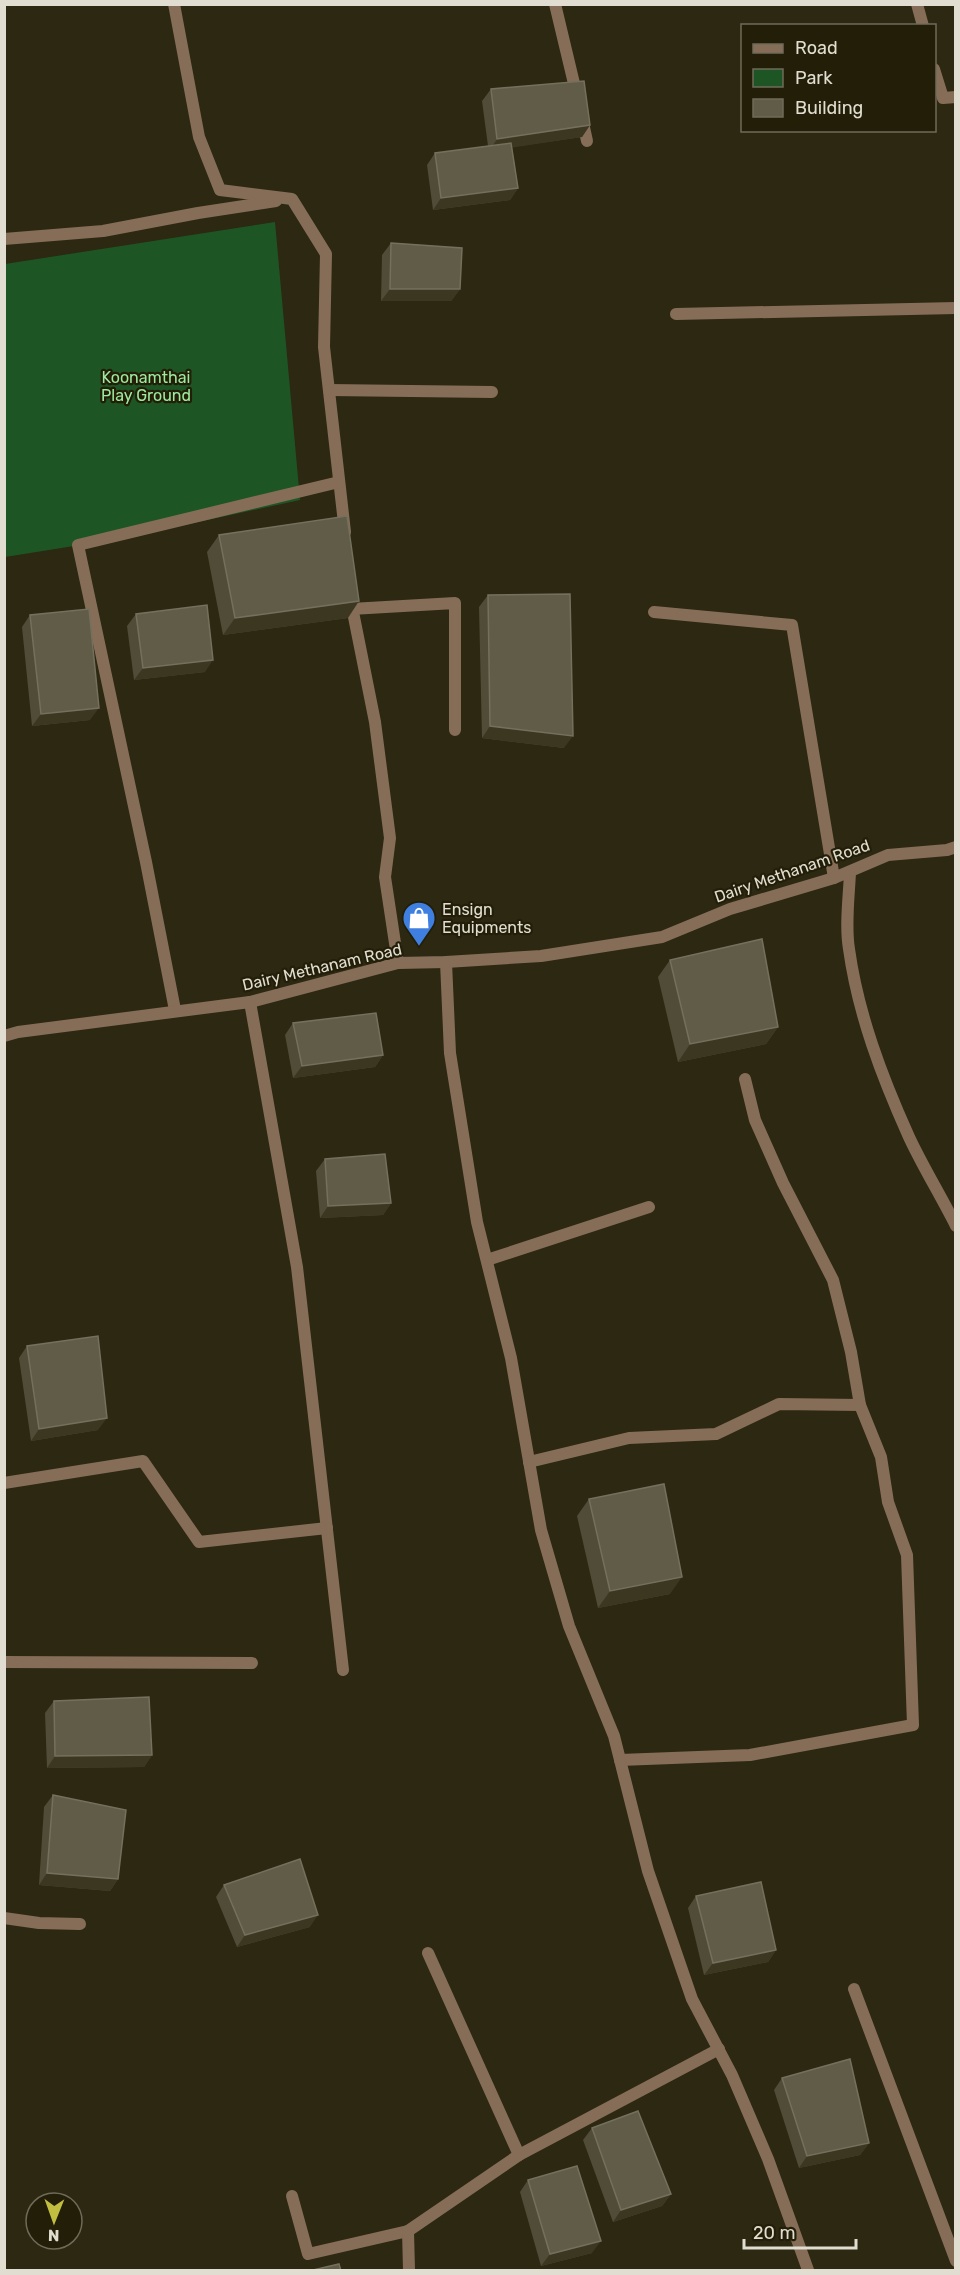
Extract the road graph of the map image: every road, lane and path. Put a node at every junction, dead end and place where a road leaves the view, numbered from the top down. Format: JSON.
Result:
{"nodes":[{"id":1,"x":174,"y":4,"type":"edge"},
{"id":2,"x":555,"y":4,"type":"edge"},
{"id":3,"x":917,"y":4,"type":"edge"},
{"id":4,"x":922,"y":24,"type":"edge"},
{"id":5,"x":936,"y":75,"type":"edge"},
{"id":6,"x":956,"y":97,"type":"edge"},
{"id":7,"x":587,"y":141,"type":"edge"},
{"id":8,"x":292,"y":199,"type":"junction"},
{"id":9,"x":4,"y":239,"type":"edge"},
{"id":10,"x":956,"y":308,"type":"edge"},
{"id":11,"x":676,"y":314,"type":"dead end"},
{"id":12,"x":329,"y":390,"type":"junction"},
{"id":13,"x":492,"y":392,"type":"dead end"},
{"id":14,"x":339,"y":482,"type":"junction"},
{"id":15,"x":346,"y":540,"type":"edge"},
{"id":16,"x":349,"y":586,"type":"edge"},
{"id":17,"x":351,"y":609,"type":"junction"},
{"id":18,"x":654,"y":612,"type":"dead end"},
{"id":19,"x":455,"y":730,"type":"dead end"},
{"id":20,"x":956,"y":847,"type":"edge"},
{"id":21,"x":850,"y":872,"type":"junction"},
{"id":22,"x":834,"y":878,"type":"junction"},
{"id":23,"x":446,"y":962,"type":"junction"},
{"id":24,"x":398,"y":963,"type":"junction"},
{"id":25,"x":250,"y":1002,"type":"junction"},
{"id":26,"x":175,"y":1010,"type":"junction"},
{"id":27,"x":4,"y":1036,"type":"edge"},
{"id":28,"x":745,"y":1079,"type":"dead end"},
{"id":29,"x":649,"y":1207,"type":"dead end"},
{"id":30,"x":956,"y":1226,"type":"edge"},
{"id":31,"x":487,"y":1260,"type":"junction"},
{"id":32,"x":860,"y":1405,"type":"junction"},
{"id":33,"x":529,"y":1462,"type":"junction"},
{"id":34,"x":4,"y":1483,"type":"edge"},
{"id":35,"x":327,"y":1528,"type":"junction"},
{"id":36,"x":4,"y":1662,"type":"edge"},
{"id":37,"x":252,"y":1663,"type":"dead end"},
{"id":38,"x":343,"y":1670,"type":"dead end"},
{"id":39,"x":620,"y":1760,"type":"junction"},
{"id":40,"x":4,"y":1918,"type":"edge"},
{"id":41,"x":80,"y":1924,"type":"dead end"},
{"id":42,"x":429,"y":1953,"type":"dead end"},
{"id":43,"x":854,"y":1989,"type":"dead end"},
{"id":44,"x":719,"y":2049,"type":"junction"},
{"id":45,"x":519,"y":2156,"type":"junction"},
{"id":46,"x":292,"y":2196,"type":"dead end"},
{"id":47,"x":408,"y":2231,"type":"junction"},
{"id":48,"x":956,"y":2261,"type":"edge"},
{"id":49,"x":409,"y":2271,"type":"edge"},
{"id":50,"x":808,"y":2271,"type":"edge"}],
"edges":[{"from":1,"to":8,"type":"street"},
{"from":2,"to":7,"type":"street"},
{"from":3,"to":4,"type":"street"},
{"from":5,"to":6,"type":"street"},
{"from":8,"to":9,"type":"street"},
{"from":8,"to":12,"type":"street"},
{"from":10,"to":11,"type":"street"},
{"from":12,"to":13,"type":"street"},
{"from":12,"to":14,"type":"street"},
{"from":14,"to":15,"type":"street"},
{"from":14,"to":26,"type":"street"},
{"from":16,"to":17,"type":"street"},
{"from":17,"to":19,"type":"street"},
{"from":17,"to":24,"type":"street"},
{"from":18,"to":22,"type":"street"},
{"from":20,"to":21,"type":"street","name":"Dairy Methanam Road"},
{"from":21,"to":22,"type":"street","name":"Dairy Methanam Road"},
{"from":21,"to":30,"type":"street"},
{"from":22,"to":23,"type":"street","name":"Dairy Methanam Road"},
{"from":23,"to":24,"type":"street","name":"Dairy Methanam Road"},
{"from":23,"to":31,"type":"street"},
{"from":24,"to":25,"type":"street","name":"Dairy Methanam Road"},
{"from":25,"to":26,"type":"street","name":"Dairy Methanam Road"},
{"from":25,"to":35,"type":"street"},
{"from":26,"to":27,"type":"street","name":"Dairy Methanam Road"},
{"from":28,"to":32,"type":"street"},
{"from":29,"to":31,"type":"street"},
{"from":31,"to":33,"type":"street"},
{"from":32,"to":33,"type":"street"},
{"from":32,"to":39,"type":"street"},
{"from":33,"to":39,"type":"street"},
{"from":34,"to":35,"type":"street"},
{"from":35,"to":38,"type":"street"},
{"from":36,"to":37,"type":"street"},
{"from":39,"to":44,"type":"street"},
{"from":40,"to":41,"type":"street"},
{"from":42,"to":45,"type":"street"},
{"from":43,"to":48,"type":"street"},
{"from":44,"to":45,"type":"street"},
{"from":44,"to":50,"type":"street"},
{"from":45,"to":47,"type":"street"},
{"from":46,"to":47,"type":"street"},
{"from":47,"to":49,"type":"street"}]}
